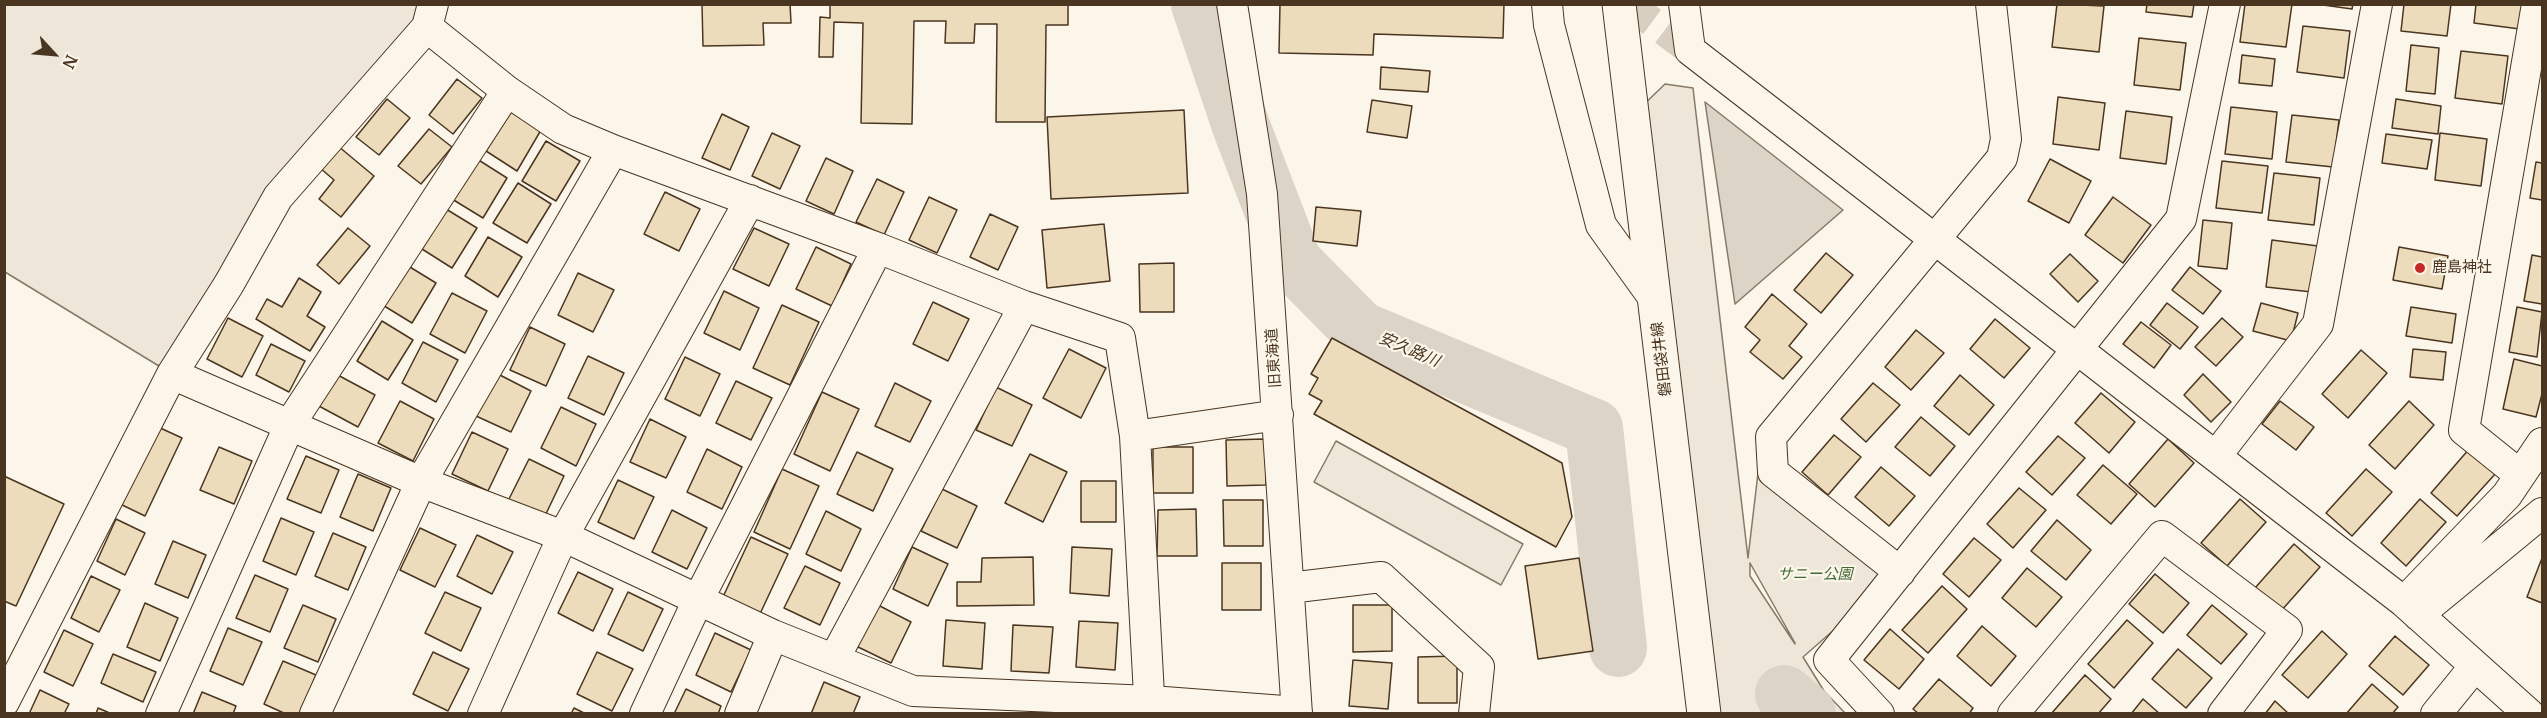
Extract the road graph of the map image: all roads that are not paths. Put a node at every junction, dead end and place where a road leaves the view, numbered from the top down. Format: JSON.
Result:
{"nodes":[{"id":1,"x":1232,"y":4,"type":"edge"},
{"id":2,"x":1547,"y":4,"type":"edge"},
{"id":3,"x":1619,"y":4,"type":"edge"},
{"id":4,"x":1684,"y":4,"type":"edge"},
{"id":5,"x":1991,"y":4,"type":"edge"},
{"id":6,"x":2225,"y":4,"type":"edge"},
{"id":7,"x":2376,"y":4,"type":"edge"},
{"id":8,"x":2537,"y":4,"type":"edge"},
{"id":9,"x":430,"y":16,"type":"edge"},
{"id":10,"x":507,"y":91,"type":"junction"},
{"id":11,"x":613,"y":150,"type":"junction"},
{"id":12,"x":750,"y":200,"type":"junction"},
{"id":13,"x":1936,"y":239,"type":"junction"},
{"id":14,"x":878,"y":248,"type":"junction"},
{"id":15,"x":1654,"y":300,"type":"junction"},
{"id":16,"x":1024,"y":306,"type":"junction"},
{"id":17,"x":2077,"y":349,"type":"junction"},
{"id":18,"x":172,"y":374,"type":"junction"},
{"id":19,"x":1278,"y":415,"type":"junction"},
{"id":20,"x":291,"y":424,"type":"junction"},
{"id":21,"x":1135,"y":436,"type":"junction"},
{"id":22,"x":2542,"y":443,"type":"edge"},
{"id":23,"x":2217,"y":456,"type":"junction"},
{"id":24,"x":2520,"y":475,"type":"junction"},
{"id":25,"x":421,"y":482,"type":"junction"},
{"id":26,"x":2542,"y":513,"type":"edge"},
{"id":27,"x":563,"y":536,"type":"junction"},
{"id":28,"x":1900,"y":572,"type":"junction"},
{"id":29,"x":1289,"y":588,"type":"junction"},
{"id":30,"x":698,"y":600,"type":"junction"},
{"id":31,"x":2411,"y":609,"type":"junction"},
{"id":32,"x":774,"y":635,"type":"junction"},
{"id":33,"x":834,"y":659,"type":"junction"},
{"id":34,"x":2475,"y":666,"type":"junction"},
{"id":35,"x":4,"y":702,"type":"edge"},
{"id":36,"x":908,"y":702,"type":"edge"},
{"id":37,"x":1066,"y":705,"type":"edge"},
{"id":38,"x":1151,"y":707,"type":"edge"},
{"id":39,"x":1297,"y":713,"type":"edge"},
{"id":40,"x":161,"y":714,"type":"edge"},
{"id":41,"x":315,"y":714,"type":"edge"},
{"id":42,"x":483,"y":714,"type":"edge"},
{"id":43,"x":645,"y":714,"type":"edge"},
{"id":44,"x":740,"y":714,"type":"edge"},
{"id":45,"x":1474,"y":714,"type":"edge"},
{"id":46,"x":1704,"y":714,"type":"edge"},
{"id":47,"x":1879,"y":714,"type":"edge"},
{"id":48,"x":2013,"y":714,"type":"edge"},
{"id":49,"x":2223,"y":714,"type":"edge"},
{"id":50,"x":2436,"y":714,"type":"edge"},
{"id":51,"x":2529,"y":714,"type":"edge"}],
"edges":[{"from":1,"to":19,"type":"street","name":"旧東海道"},
{"from":2,"to":15,"type":"street"},
{"from":3,"to":15,"type":"main road","name":"磐田袋井線"},
{"from":4,"to":13,"type":"street"},
{"from":5,"to":13,"type":"street"},
{"from":6,"to":17,"type":"street"},
{"from":7,"to":23,"type":"street"},
{"from":8,"to":24,"type":"street"},
{"from":9,"to":10,"type":"street"},
{"from":9,"to":18,"type":"street"},
{"from":10,"to":11,"type":"street"},
{"from":10,"to":20,"type":"street"},
{"from":11,"to":12,"type":"street"},
{"from":11,"to":25,"type":"street"},
{"from":12,"to":14,"type":"street"},
{"from":12,"to":27,"type":"street"},
{"from":13,"to":17,"type":"street"},
{"from":13,"to":28,"type":"street"},
{"from":14,"to":16,"type":"street"},
{"from":14,"to":30,"type":"street"},
{"from":15,"to":46,"type":"main road","name":"磐田袋井線"},
{"from":16,"to":21,"type":"street"},
{"from":16,"to":33,"type":"street"},
{"from":17,"to":23,"type":"street"},
{"from":17,"to":28,"type":"street"},
{"from":18,"to":20,"type":"street"},
{"from":18,"to":35,"type":"street"},
{"from":19,"to":21,"type":"street"},
{"from":19,"to":29,"type":"street","name":"旧東海道"},
{"from":20,"to":25,"type":"street"},
{"from":20,"to":40,"type":"street"},
{"from":21,"to":38,"type":"street"},
{"from":22,"to":24,"type":"street"},
{"from":23,"to":31,"type":"street"},
{"from":24,"to":31,"type":"street"},
{"from":25,"to":27,"type":"street"},
{"from":25,"to":41,"type":"street"},
{"from":26,"to":31,"type":"street"},
{"from":27,"to":30,"type":"street"},
{"from":27,"to":42,"type":"street"},
{"from":28,"to":47,"type":"street"},
{"from":29,"to":39,"type":"street","name":"旧東海道"},
{"from":29,"to":45,"type":"street"},
{"from":30,"to":32,"type":"street"},
{"from":30,"to":43,"type":"street"},
{"from":31,"to":34,"type":"street"},
{"from":32,"to":33,"type":"street"},
{"from":32,"to":44,"type":"street"},
{"from":33,"to":36,"type":"street"},
{"from":34,"to":50,"type":"street"},
{"from":34,"to":51,"type":"street"},
{"from":36,"to":37,"type":"street"},
{"from":37,"to":38,"type":"street"},
{"from":38,"to":39,"type":"street"},
{"from":48,"to":49,"type":"street"}]}
